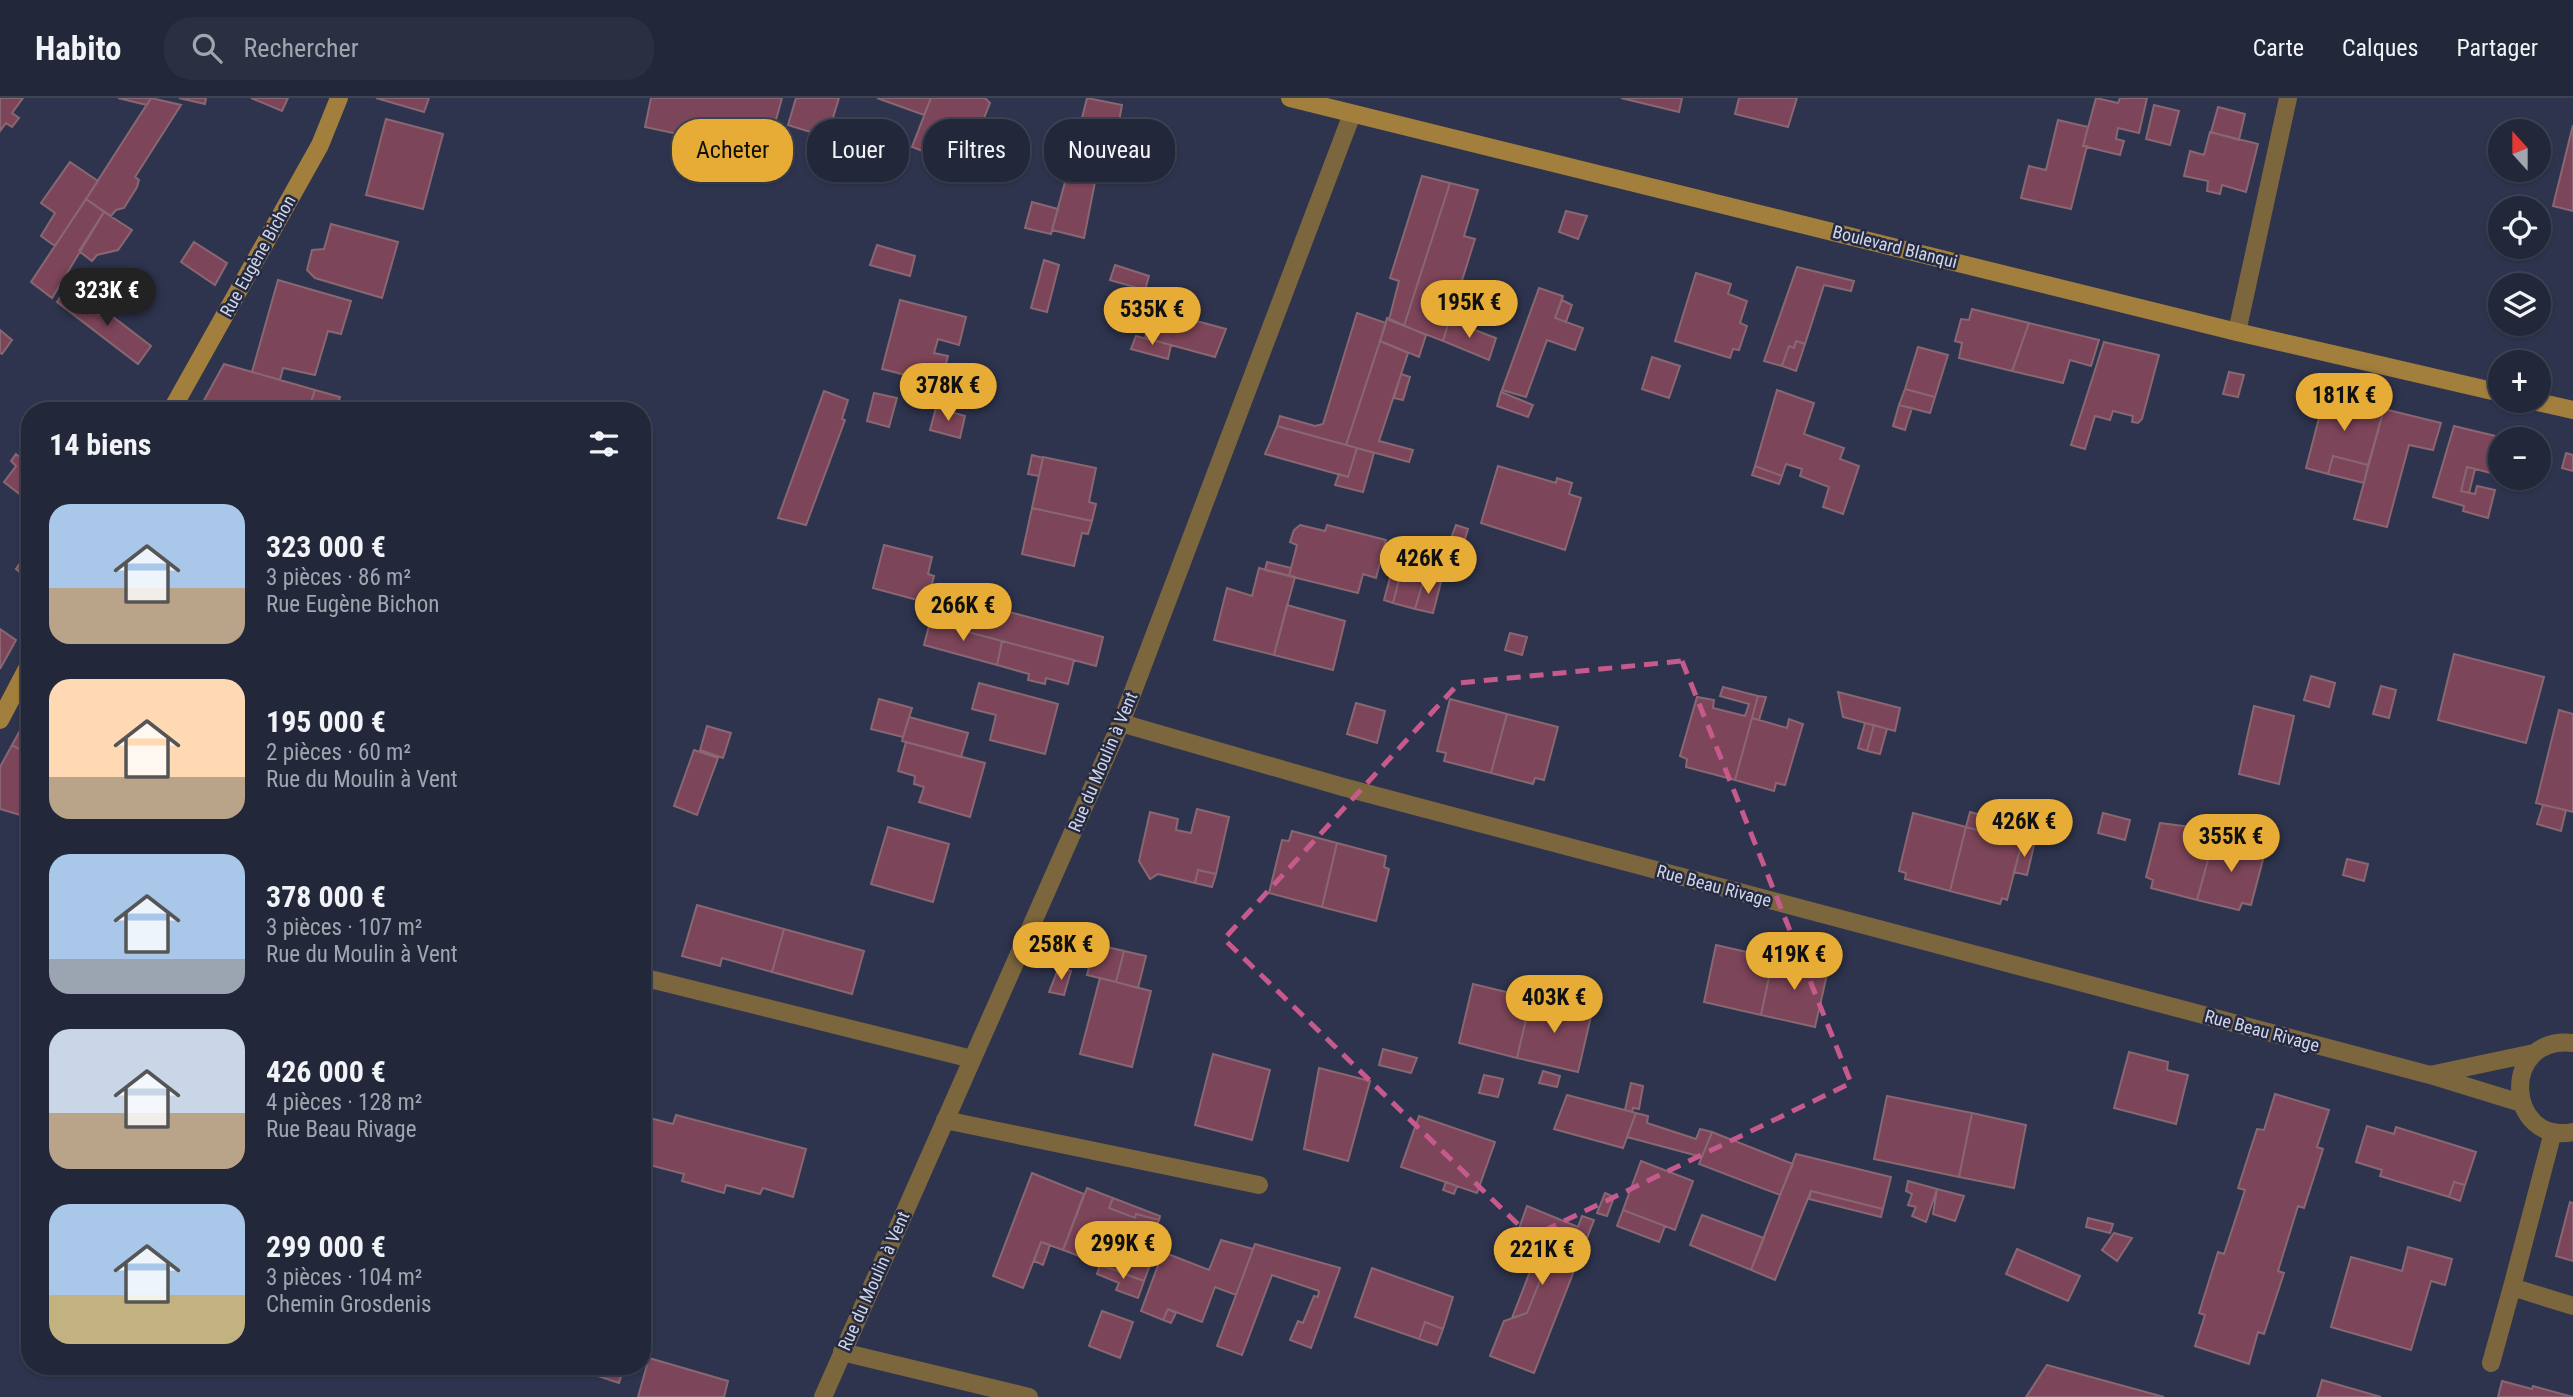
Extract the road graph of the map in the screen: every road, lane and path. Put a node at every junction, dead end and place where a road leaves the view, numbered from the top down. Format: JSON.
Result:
{"nodes":[{"id":1,"x":339,"y":98,"type":"edge"},
{"id":2,"x":2288,"y":98,"type":"edge"},
{"id":3,"x":1297,"y":99,"type":"edge"},
{"id":4,"x":1352,"y":114,"type":"junction"},
{"id":5,"x":2237,"y":332,"type":"junction"},
{"id":6,"x":2488,"y":390,"type":"edge"},
{"id":7,"x":176,"y":402,"type":"edge"},
{"id":8,"x":2551,"y":405,"type":"edge"},
{"id":9,"x":2573,"y":410,"type":"edge"},
{"id":10,"x":21,"y":680,"type":"edge"},
{"id":11,"x":0,"y":720,"type":"edge"},
{"id":12,"x":1121,"y":723,"type":"junction"},
{"id":13,"x":651,"y":979,"type":"edge"},
{"id":14,"x":2573,"y":1042,"type":"edge"},
{"id":15,"x":2534,"y":1053,"type":"junction"},
{"id":16,"x":972,"y":1059,"type":"junction"},
{"id":17,"x":2430,"y":1075,"type":"junction"},
{"id":18,"x":2521,"y":1103,"type":"junction"},
{"id":19,"x":946,"y":1120,"type":"junction"},
{"id":20,"x":2553,"y":1132,"type":"junction"},
{"id":21,"x":2573,"y":1132,"type":"edge"},
{"id":22,"x":1259,"y":1185,"type":"dead end"},
{"id":23,"x":2512,"y":1287,"type":"junction"},
{"id":24,"x":2573,"y":1306,"type":"edge"},
{"id":25,"x":842,"y":1352,"type":"junction"},
{"id":26,"x":2491,"y":1363,"type":"dead end"},
{"id":27,"x":823,"y":1397,"type":"edge"},
{"id":28,"x":1029,"y":1397,"type":"edge"}],
"edges":[{"from":1,"to":7,"type":"street","name":"Rue Eugène Bichon"},
{"from":2,"to":5,"type":"street"},
{"from":3,"to":4,"type":"street","name":"Boulevard Blanqui"},
{"from":4,"to":5,"type":"street","name":"Boulevard Blanqui"},
{"from":4,"to":12,"type":"street","name":"Rue du Moulin à Vent"},
{"from":5,"to":6,"type":"street","name":"Boulevard Blanqui"},
{"from":8,"to":9,"type":"street"},
{"from":10,"to":11,"type":"street"},
{"from":12,"to":16,"type":"street","name":"Rue du Moulin à Vent"},
{"from":12,"to":17,"type":"street","name":"Rue Beau Rivage"},
{"from":13,"to":16,"type":"street"},
{"from":14,"to":15,"type":"street","name":"Rue Beau Rivage"},
{"from":15,"to":17,"type":"street","name":"Rue Beau Rivage"},
{"from":15,"to":18,"type":"street"},
{"from":16,"to":19,"type":"street","name":"Rue du Moulin à Vent"},
{"from":17,"to":18,"type":"street","name":"Rue Beau Rivage"},
{"from":18,"to":20,"type":"street","name":"Rue Beau Rivage"},
{"from":19,"to":22,"type":"street"},
{"from":19,"to":25,"type":"street","name":"Rue du Moulin à Vent"},
{"from":20,"to":21,"type":"street"},
{"from":20,"to":23,"type":"street"},
{"from":23,"to":24,"type":"street"},
{"from":23,"to":26,"type":"street"},
{"from":25,"to":27,"type":"street","name":"Rue du Moulin à Vent"},
{"from":25,"to":28,"type":"street"}]}
